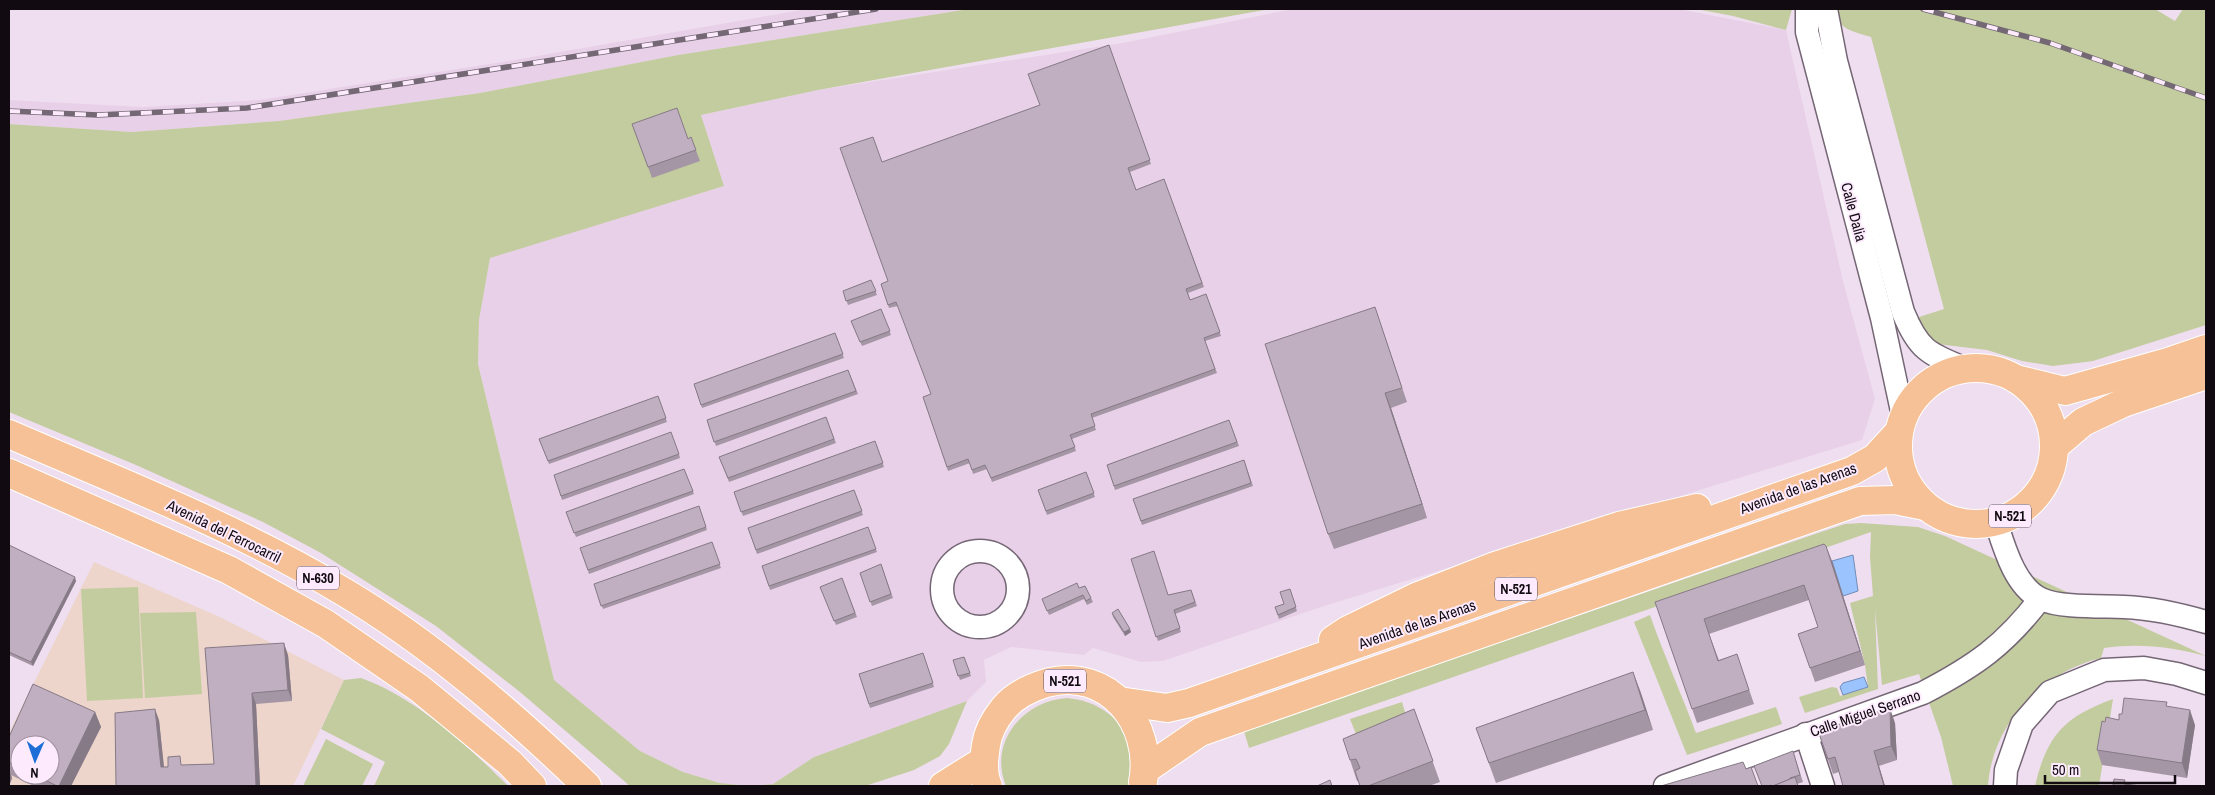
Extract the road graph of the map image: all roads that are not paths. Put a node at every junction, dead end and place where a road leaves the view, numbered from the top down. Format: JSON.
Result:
{"nodes":[{"id":1,"x":1807,"y":9,"type":"edge"},
{"id":2,"x":1826,"y":9,"type":"edge"},
{"id":3,"x":2206,"y":349,"type":"edge"},
{"id":4,"x":1964,"y":368,"type":"junction"},
{"id":5,"x":2206,"y":375,"type":"edge"},
{"id":6,"x":2020,"y":380,"type":"junction"},
{"id":7,"x":1900,"y":425,"type":"junction"},
{"id":8,"x":9,"y":434,"type":"edge"},
{"id":9,"x":2056,"y":445,"type":"junction"},
{"id":10,"x":9,"y":473,"type":"edge"},
{"id":11,"x":1925,"y":506,"type":"junction"},
{"id":12,"x":1996,"y":522,"type":"junction"},
{"id":13,"x":2040,"y":599,"type":"junction"},
{"id":14,"x":2206,"y":622,"type":"edge"},
{"id":15,"x":2206,"y":684,"type":"edge"},
{"id":16,"x":1119,"y":701,"type":"junction"},
{"id":17,"x":1806,"y":734,"type":"junction"},
{"id":18,"x":985,"y":774,"type":"edge"},
{"id":19,"x":1144,"y":778,"type":"edge"},
{"id":20,"x":532,"y":786,"type":"edge"},
{"id":21,"x":586,"y":786,"type":"edge"},
{"id":22,"x":943,"y":786,"type":"edge"},
{"id":23,"x":1665,"y":786,"type":"edge"},
{"id":24,"x":1823,"y":786,"type":"edge"},
{"id":25,"x":2005,"y":786,"type":"edge"}],
"edges":[{"from":1,"to":7,"type":"street","name":"Calle Dalia"},
{"from":2,"to":4,"type":"street","name":"Calle Dalia"},
{"from":3,"to":6,"type":"highway","number":"N-521"},
{"from":4,"to":6,"type":"highway","number":"N-521"},
{"from":4,"to":7,"type":"highway","number":"N-521"},
{"from":5,"to":9,"type":"highway"},
{"from":6,"to":9,"type":"highway","number":"N-521"},
{"from":7,"to":11,"type":"highway","number":"N-521"},
{"from":7,"to":16,"type":"highway","name":"Avenida de las Arenas","number":"N-521"},
{"from":8,"to":21,"type":"highway","name":"Avenida del Ferrocarril","number":"N-630"},
{"from":9,"to":12,"type":"highway","number":"N-521"},
{"from":10,"to":20,"type":"highway","number":"N-630"},
{"from":11,"to":12,"type":"highway","number":"N-521"},
{"from":11,"to":19,"type":"highway","name":"Avenida de las Arenas","number":"N-521"},
{"from":12,"to":13,"type":"street"},
{"from":13,"to":14,"type":"street"},
{"from":13,"to":17,"type":"street","name":"Calle Miguel Serrano"},
{"from":15,"to":25,"type":"street"},
{"from":16,"to":18,"type":"highway","number":"N-521"},
{"from":16,"to":19,"type":"highway","number":"N-521"},
{"from":17,"to":23,"type":"street","name":"Calle Miguel Serrano"},
{"from":17,"to":24,"type":"street"},
{"from":18,"to":22,"type":"highway","number":"N-521"}]}
